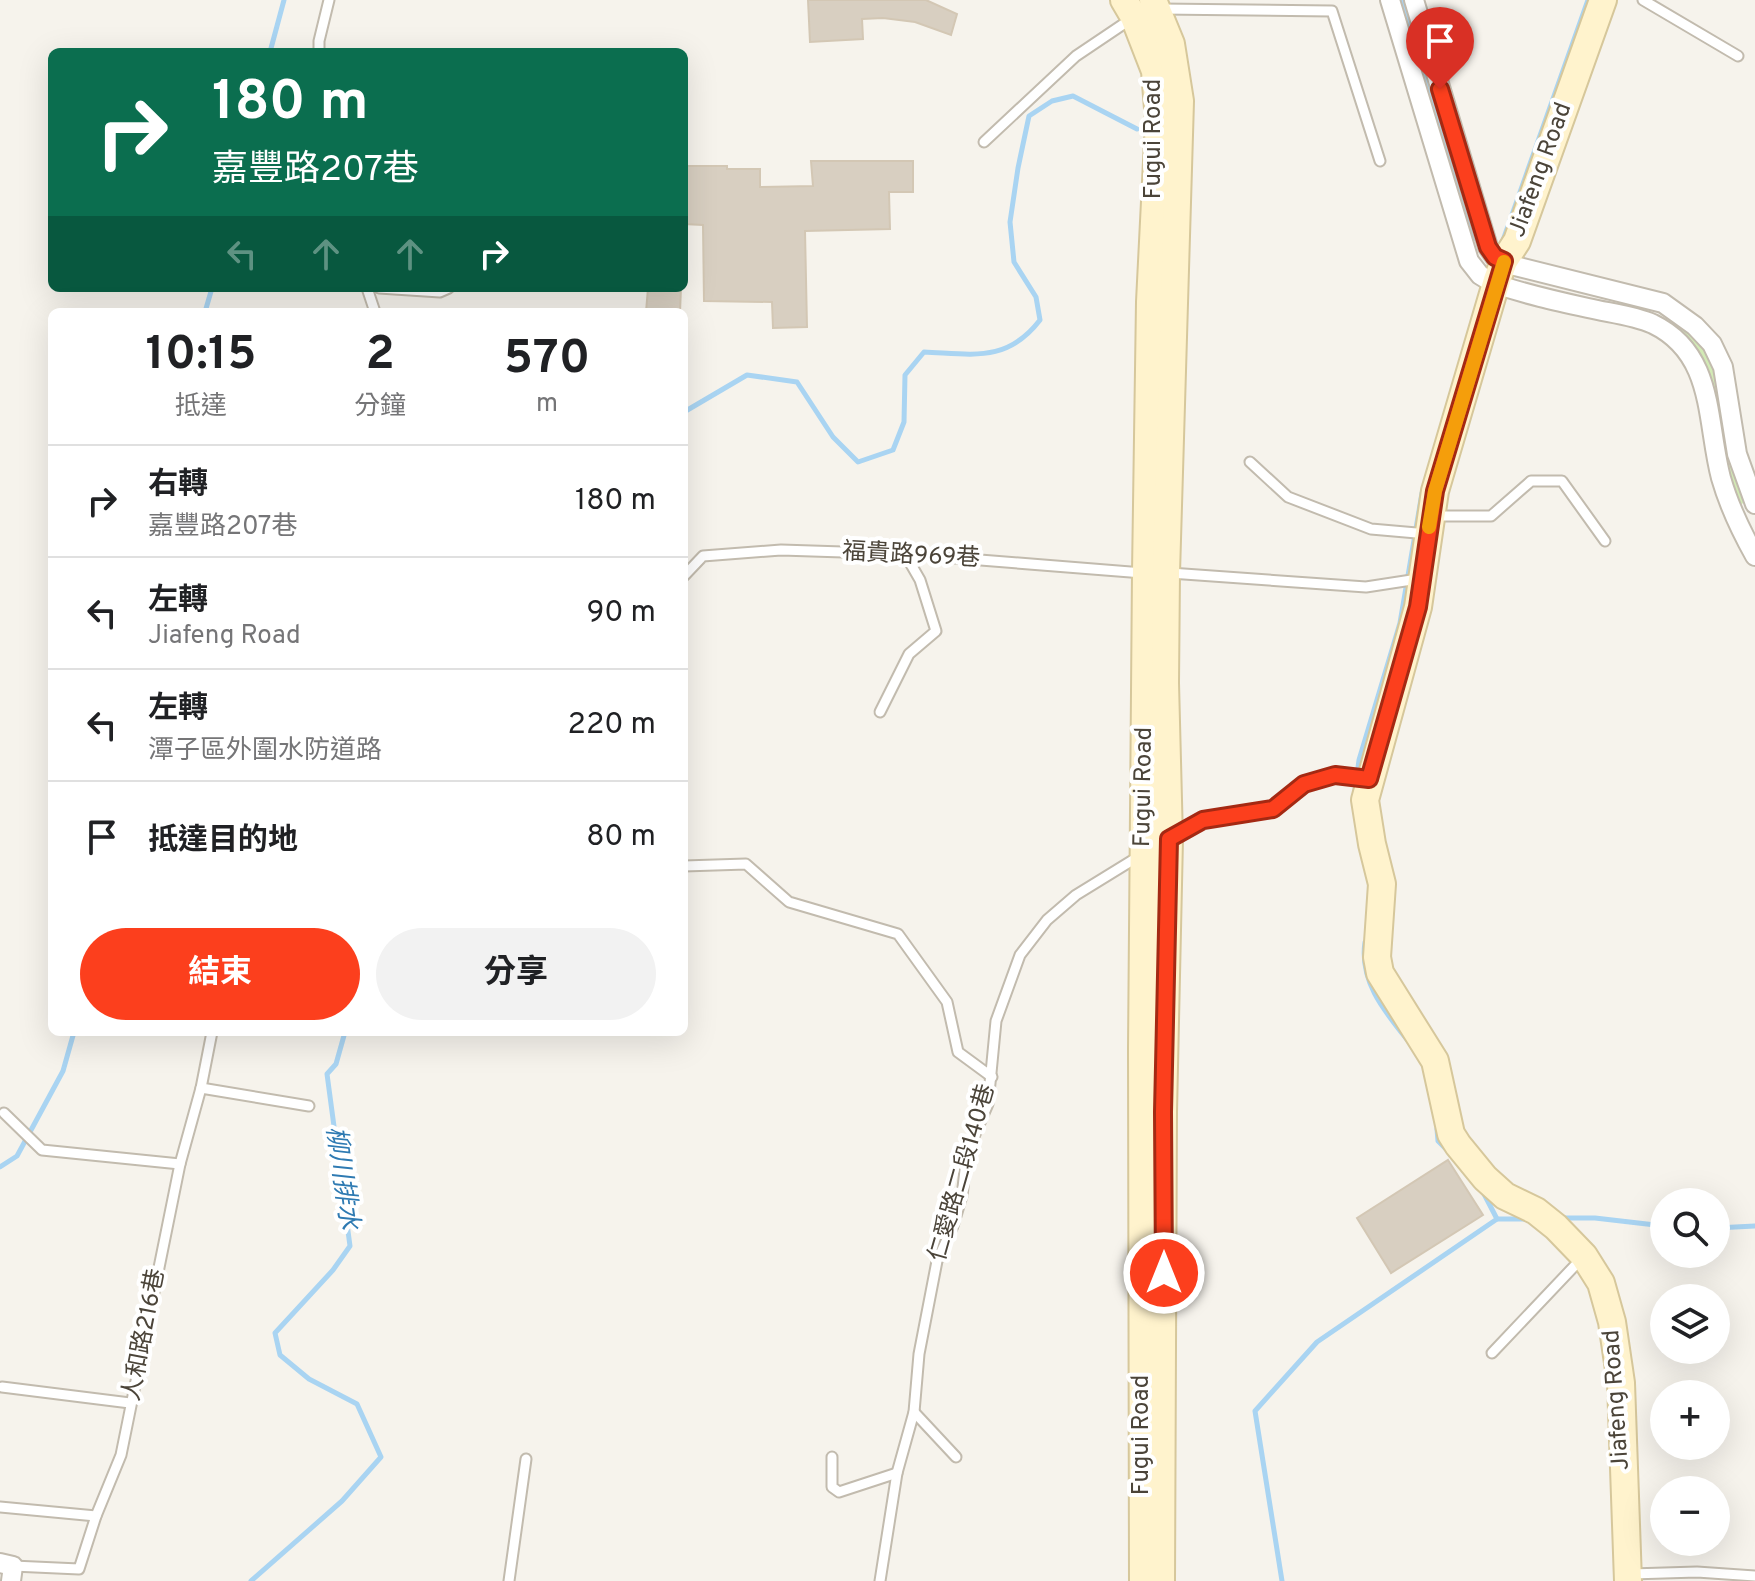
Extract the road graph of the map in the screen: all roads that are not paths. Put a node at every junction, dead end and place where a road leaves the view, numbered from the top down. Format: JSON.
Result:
{"nodes":[{"id":1,"x":329,"y":0,"type":"edge"},
{"id":2,"x":1390,"y":0,"type":"edge"},
{"id":3,"x":1414,"y":0,"type":"edge"},
{"id":4,"x":1603,"y":0,"type":"edge"},
{"id":5,"x":1643,"y":0,"type":"edge"},
{"id":6,"x":1142,"y":6,"type":"edge"},
{"id":7,"x":319,"y":48,"type":"edge"},
{"id":8,"x":1738,"y":56,"type":"dead end"},
{"id":9,"x":984,"y":142,"type":"dead end"},
{"id":10,"x":1380,"y":161,"type":"dead end"},
{"id":11,"x":1500,"y":273,"type":"junction"},
{"id":12,"x":1671,"y":307,"type":"junction"},
{"id":13,"x":1660,"y":329,"type":"junction"},
{"id":14,"x":1250,"y":462,"type":"dead end"},
{"id":15,"x":1755,"y":504,"type":"edge"},
{"id":16,"x":1430,"y":525,"type":"junction"},
{"id":17,"x":1605,"y":541,"type":"dead end"},
{"id":18,"x":905,"y":554,"type":"junction"},
{"id":19,"x":1755,"y":556,"type":"edge"},
{"id":20,"x":688,"y":572,"type":"edge"},
{"id":21,"x":1156,"y":573,"type":"junction"},
{"id":22,"x":1421,"y":579,"type":"junction"},
{"id":23,"x":880,"y":712,"type":"dead end"},
{"id":24,"x":1369,"y":779,"type":"junction"},
{"id":25,"x":1169,"y":839,"type":"junction"},
{"id":26,"x":1143,"y":854,"type":"junction"},
{"id":27,"x":688,"y":866,"type":"edge"},
{"id":28,"x":211,"y":1036,"type":"edge"},
{"id":29,"x":992,"y":1077,"type":"junction"},
{"id":30,"x":201,"y":1088,"type":"junction"},
{"id":31,"x":309,"y":1106,"type":"dead end"},
{"id":32,"x":4,"y":1113,"type":"dead end"},
{"id":33,"x":180,"y":1164,"type":"junction"},
{"id":34,"x":1584,"y":1256,"type":"junction"},
{"id":35,"x":1492,"y":1353,"type":"dead end"},
{"id":36,"x":2,"y":1387,"type":"edge"},
{"id":37,"x":130,"y":1403,"type":"junction"},
{"id":38,"x":914,"y":1412,"type":"junction"},
{"id":39,"x":832,"y":1457,"type":"dead end"},
{"id":40,"x":956,"y":1457,"type":"dead end"},
{"id":41,"x":526,"y":1459,"type":"dead end"},
{"id":42,"x":897,"y":1473,"type":"junction"},
{"id":43,"x":0,"y":1507,"type":"edge"},
{"id":44,"x":96,"y":1516,"type":"junction"},
{"id":45,"x":8,"y":1570,"type":"edge"},
{"id":46,"x":1755,"y":1576,"type":"edge"},
{"id":47,"x":1628,"y":1578,"type":"edge"},
{"id":48,"x":509,"y":1581,"type":"edge"},
{"id":49,"x":880,"y":1581,"type":"edge"},
{"id":50,"x":1143,"y":1581,"type":"edge"},
{"id":51,"x":1161,"y":1581,"type":"edge"}],
"edges":[{"from":1,"to":7,"type":"lane"},
{"from":2,"to":11,"type":"street"},
{"from":3,"to":11,"type":"street"},
{"from":4,"to":11,"type":"street","name":"Jiafeng Road"},
{"from":5,"to":8,"type":"lane"},
{"from":6,"to":9,"type":"lane"},
{"from":6,"to":10,"type":"lane"},
{"from":6,"to":21,"type":"street","name":"Fugui Road"},
{"from":11,"to":12,"type":"street"},
{"from":11,"to":13,"type":"street"},
{"from":11,"to":16,"type":"street","name":"Jiafeng Road"},
{"from":12,"to":13,"type":"street"},
{"from":12,"to":15,"type":"street"},
{"from":13,"to":19,"type":"street"},
{"from":14,"to":16,"type":"lane"},
{"from":16,"to":17,"type":"lane"},
{"from":16,"to":22,"type":"street","name":"Jiafeng Road"},
{"from":18,"to":20,"type":"lane","name":"福貴路969巷"},
{"from":18,"to":21,"type":"lane","name":"福貴路969巷"},
{"from":18,"to":23,"type":"lane"},
{"from":21,"to":22,"type":"lane","name":"福貴路969巷"},
{"from":21,"to":25,"type":"street","name":"Fugui Road"},
{"from":21,"to":26,"type":"street","name":"Fugui Road"},
{"from":22,"to":24,"type":"street","name":"Jiafeng Road"},
{"from":24,"to":25,"type":"lane","name":"仁愛路二段140巷"},
{"from":24,"to":34,"type":"street","name":"Jiafeng Road"},
{"from":25,"to":26,"type":"lane","name":"仁愛路二段140巷"},
{"from":25,"to":51,"type":"street","name":"Fugui Road"},
{"from":26,"to":29,"type":"lane","name":"仁愛路二段140巷"},
{"from":26,"to":50,"type":"street","name":"Fugui Road"},
{"from":27,"to":29,"type":"lane"},
{"from":28,"to":30,"type":"lane","name":"人和路216巷"},
{"from":29,"to":38,"type":"lane","name":"仁愛路二段140巷"},
{"from":30,"to":31,"type":"lane"},
{"from":30,"to":33,"type":"lane","name":"人和路216巷"},
{"from":32,"to":33,"type":"lane"},
{"from":33,"to":37,"type":"lane","name":"人和路216巷"},
{"from":34,"to":35,"type":"lane"},
{"from":34,"to":47,"type":"street","name":"Jiafeng Road"},
{"from":36,"to":37,"type":"lane"},
{"from":37,"to":44,"type":"lane","name":"人和路216巷"},
{"from":38,"to":40,"type":"lane"},
{"from":38,"to":42,"type":"lane","name":"仁愛路二段140巷"},
{"from":39,"to":42,"type":"lane"},
{"from":41,"to":48,"type":"lane"},
{"from":42,"to":49,"type":"lane","name":"仁愛路二段140巷"},
{"from":43,"to":44,"type":"lane"},
{"from":44,"to":45,"type":"lane","name":"人和路216巷"},
{"from":46,"to":47,"type":"lane"}]}
